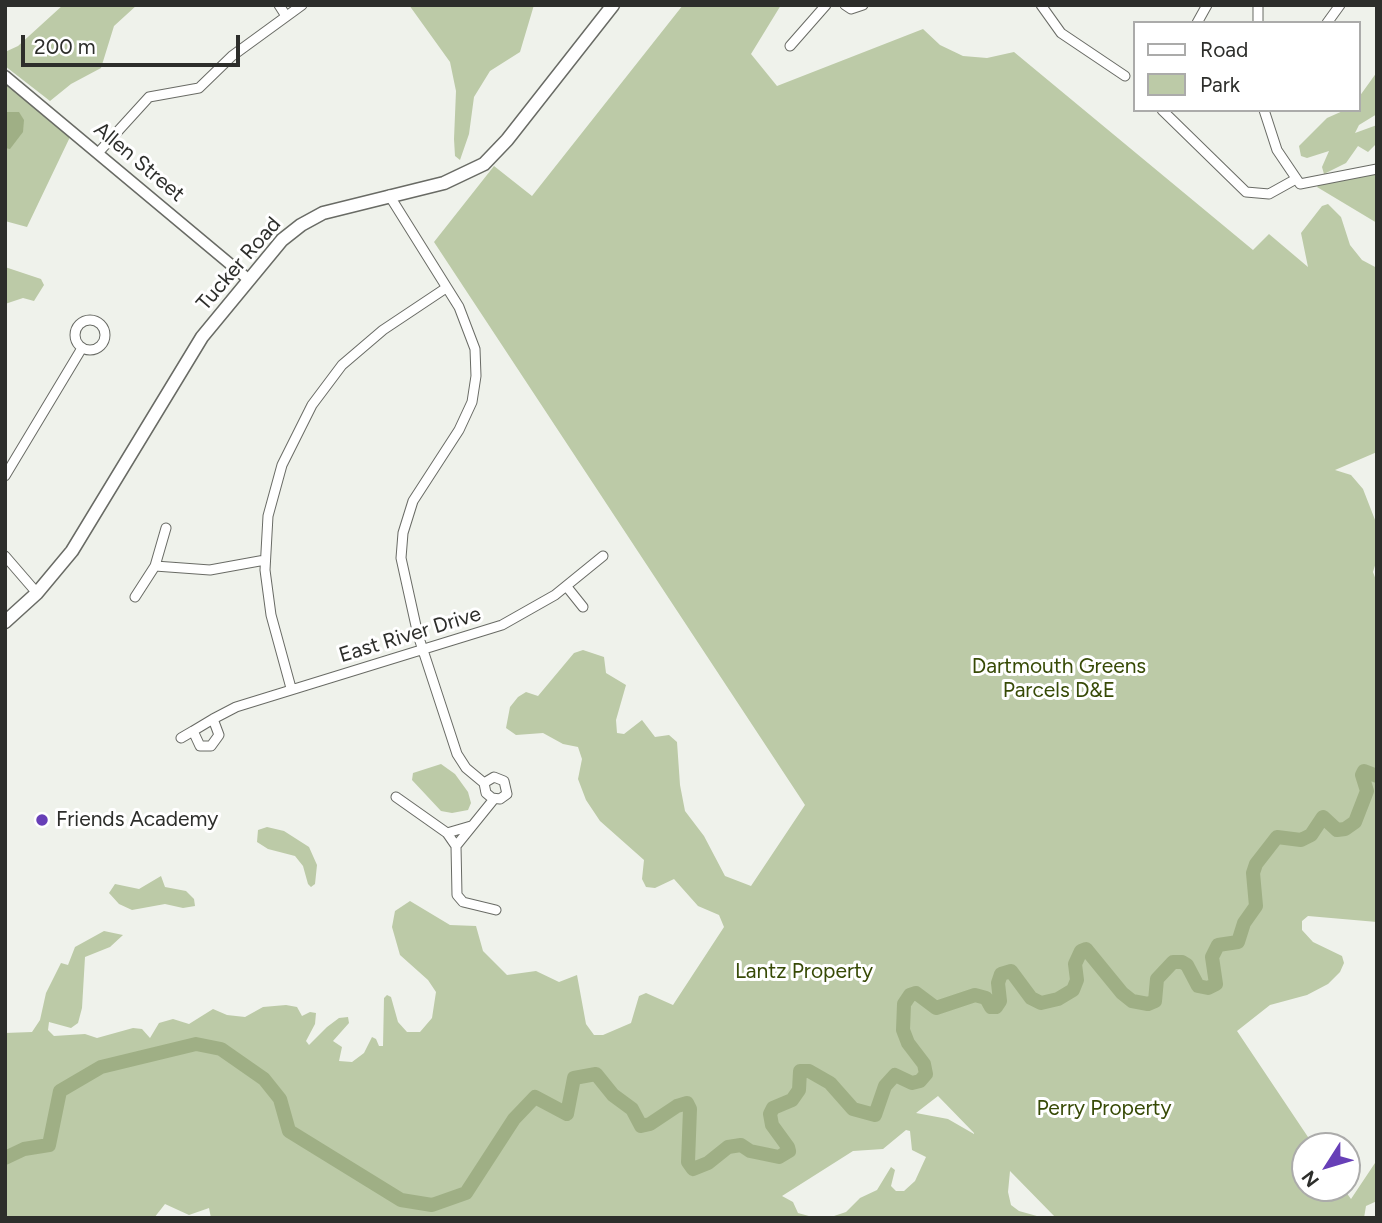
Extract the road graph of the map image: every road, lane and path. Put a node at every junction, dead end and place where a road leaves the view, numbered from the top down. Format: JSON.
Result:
{"nodes":[{"id":1,"x":279,"y":5,"type":"edge"},
{"id":2,"x":302,"y":5,"type":"edge"},
{"id":3,"x":612,"y":5,"type":"edge"},
{"id":4,"x":826,"y":5,"type":"edge"},
{"id":5,"x":845,"y":5,"type":"edge"},
{"id":6,"x":863,"y":5,"type":"edge"},
{"id":7,"x":1041,"y":5,"type":"edge"},
{"id":8,"x":1207,"y":5,"type":"edge"},
{"id":9,"x":1340,"y":5,"type":"edge"},
{"id":10,"x":286,"y":16,"type":"junction"},
{"id":11,"x":1198,"y":21,"type":"edge"},
{"id":12,"x":1328,"y":21,"type":"edge"},
{"id":13,"x":790,"y":46,"type":"dead end"},
{"id":14,"x":5,"y":76,"type":"edge"},
{"id":15,"x":1125,"y":76,"type":"dead end"},
{"id":16,"x":1164,"y":112,"type":"edge"},
{"id":17,"x":1265,"y":112,"type":"edge"},
{"id":18,"x":98,"y":153,"type":"junction"},
{"id":19,"x":1377,"y":169,"type":"edge"},
{"id":20,"x":1298,"y":181,"type":"junction"},
{"id":21,"x":389,"y":195,"type":"junction"},
{"id":22,"x":248,"y":279,"type":"junction"},
{"id":23,"x":446,"y":288,"type":"junction"},
{"id":24,"x":82,"y":348,"type":"dead end"},
{"id":25,"x":5,"y":476,"type":"edge"},
{"id":26,"x":166,"y":528,"type":"dead end"},
{"id":27,"x":5,"y":556,"type":"edge"},
{"id":28,"x":603,"y":556,"type":"dead end"},
{"id":29,"x":265,"y":560,"type":"junction"},
{"id":30,"x":155,"y":566,"type":"junction"},
{"id":31,"x":567,"y":587,"type":"junction"},
{"id":32,"x":37,"y":593,"type":"junction"},
{"id":33,"x":135,"y":597,"type":"dead end"},
{"id":34,"x":583,"y":607,"type":"dead end"},
{"id":35,"x":5,"y":622,"type":"edge"},
{"id":36,"x":422,"y":649,"type":"junction"},
{"id":37,"x":291,"y":688,"type":"junction"},
{"id":38,"x":213,"y":719,"type":"junction"},
{"id":39,"x":193,"y":731,"type":"junction"},
{"id":40,"x":181,"y":738,"type":"dead end"},
{"id":41,"x":484,"y":783,"type":"junction"},
{"id":42,"x":396,"y":797,"type":"dead end"},
{"id":43,"x":494,"y":799,"type":"junction"},
{"id":44,"x":471,"y":826,"type":"junction"},
{"id":45,"x":447,"y":833,"type":"junction"},
{"id":46,"x":456,"y":846,"type":"junction"},
{"id":47,"x":496,"y":910,"type":"dead end"}],
"edges":[{"from":1,"to":10,"type":"street"},
{"from":2,"to":10,"type":"street"},
{"from":3,"to":21,"type":"main road","name":"Tucker Road"},
{"from":4,"to":13,"type":"street"},
{"from":5,"to":6,"type":"street"},
{"from":7,"to":15,"type":"street"},
{"from":8,"to":11,"type":"street"},
{"from":9,"to":12,"type":"street"},
{"from":10,"to":18,"type":"street"},
{"from":14,"to":18,"type":"street","name":"Allen Street"},
{"from":16,"to":20,"type":"street"},
{"from":17,"to":20,"type":"street"},
{"from":18,"to":22,"type":"street","name":"Allen Street"},
{"from":19,"to":20,"type":"street"},
{"from":21,"to":22,"type":"main road","name":"Tucker Road"},
{"from":21,"to":23,"type":"street"},
{"from":22,"to":32,"type":"main road","name":"Tucker Road"},
{"from":23,"to":29,"type":"street"},
{"from":23,"to":36,"type":"street"},
{"from":24,"to":25,"type":"street"},
{"from":26,"to":30,"type":"street"},
{"from":27,"to":32,"type":"street"},
{"from":28,"to":31,"type":"street","name":"East River Drive"},
{"from":29,"to":30,"type":"street"},
{"from":29,"to":37,"type":"street"},
{"from":30,"to":33,"type":"street"},
{"from":31,"to":34,"type":"street"},
{"from":31,"to":36,"type":"street","name":"East River Drive"},
{"from":32,"to":35,"type":"main road","name":"Tucker Road"},
{"from":36,"to":37,"type":"street","name":"East River Drive"},
{"from":36,"to":41,"type":"street"},
{"from":37,"to":38,"type":"street","name":"East River Drive"},
{"from":38,"to":39,"type":"street","name":"East River Drive"},
{"from":38,"to":39,"type":"street"},
{"from":39,"to":40,"type":"street","name":"East River Drive"},
{"from":41,"to":43,"type":"street"},
{"from":41,"to":43,"type":"street"},
{"from":42,"to":45,"type":"street"},
{"from":43,"to":44,"type":"street"},
{"from":44,"to":45,"type":"street"},
{"from":44,"to":46,"type":"street"},
{"from":45,"to":46,"type":"street"},
{"from":46,"to":47,"type":"street"}]}
